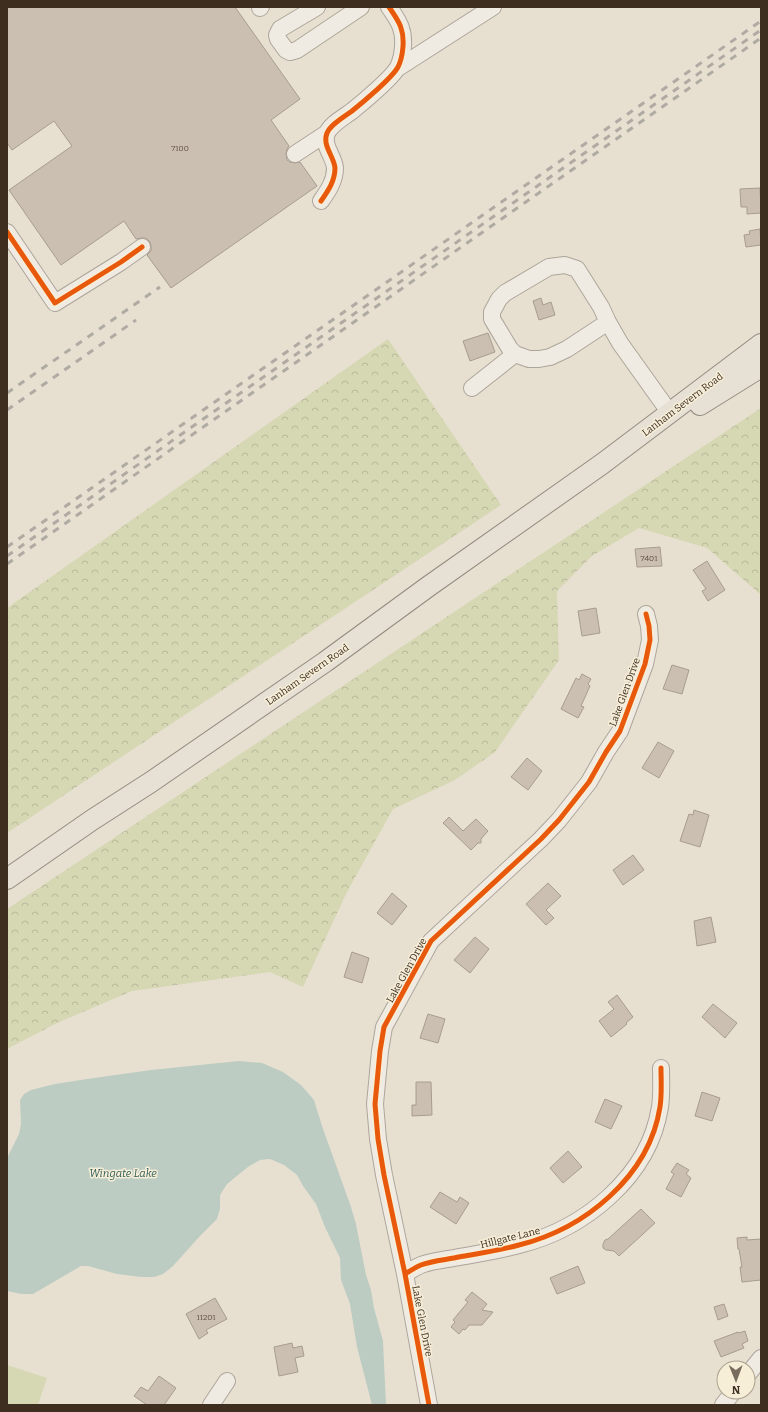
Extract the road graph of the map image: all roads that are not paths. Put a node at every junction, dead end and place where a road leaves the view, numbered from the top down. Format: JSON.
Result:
{"nodes":[{"id":1,"x":361,"y":7,"type":"edge"},
{"id":2,"x":389,"y":7,"type":"edge"},
{"id":3,"x":493,"y":7,"type":"edge"},
{"id":4,"x":312,"y":8,"type":"edge"},
{"id":5,"x":398,"y":68,"type":"junction"},
{"id":6,"x":327,"y":133,"type":"junction"},
{"id":7,"x":295,"y":154,"type":"dead end"},
{"id":8,"x":321,"y":201,"type":"dead end"},
{"id":9,"x":7,"y":232,"type":"edge"},
{"id":10,"x":142,"y":247,"type":"dead end"},
{"id":11,"x":608,"y":322,"type":"junction"},
{"id":12,"x":761,"y":344,"type":"edge"},
{"id":13,"x":515,"y":354,"type":"junction"},
{"id":14,"x":761,"y":368,"type":"edge"},
{"id":15,"x":472,"y":388,"type":"dead end"},
{"id":16,"x":670,"y":413,"type":"junction"},
{"id":17,"x":602,"y":464,"type":"junction"},
{"id":18,"x":646,"y":614,"type":"dead end"},
{"id":19,"x":7,"y":879,"type":"edge"},
{"id":20,"x":661,"y":1068,"type":"dead end"},
{"id":21,"x":405,"y":1274,"type":"junction"},
{"id":22,"x":227,"y":1381,"type":"dead end"},
{"id":23,"x":211,"y":1405,"type":"edge"},
{"id":24,"x":429,"y":1405,"type":"edge"}],
"edges":[{"from":1,"to":4,"type":"street"},
{"from":2,"to":5,"type":"street"},
{"from":3,"to":5,"type":"street"},
{"from":5,"to":6,"type":"street"},
{"from":6,"to":7,"type":"street"},
{"from":6,"to":8,"type":"street"},
{"from":9,"to":10,"type":"street"},
{"from":11,"to":13,"type":"street"},
{"from":11,"to":13,"type":"street"},
{"from":11,"to":16,"type":"street"},
{"from":12,"to":16,"type":"main road","name":"Lanham Severn Road"},
{"from":13,"to":15,"type":"street"},
{"from":14,"to":17,"type":"main road","name":"Lanham Severn Road"},
{"from":16,"to":17,"type":"main road","name":"Lanham Severn Road"},
{"from":17,"to":19,"type":"main road","name":"Lanham Severn Road"},
{"from":18,"to":21,"type":"street","name":"Lake Glen Drive"},
{"from":20,"to":21,"type":"street","name":"Hillgate Lane"},
{"from":21,"to":24,"type":"street","name":"Lake Glen Drive"},
{"from":22,"to":23,"type":"street"}]}
